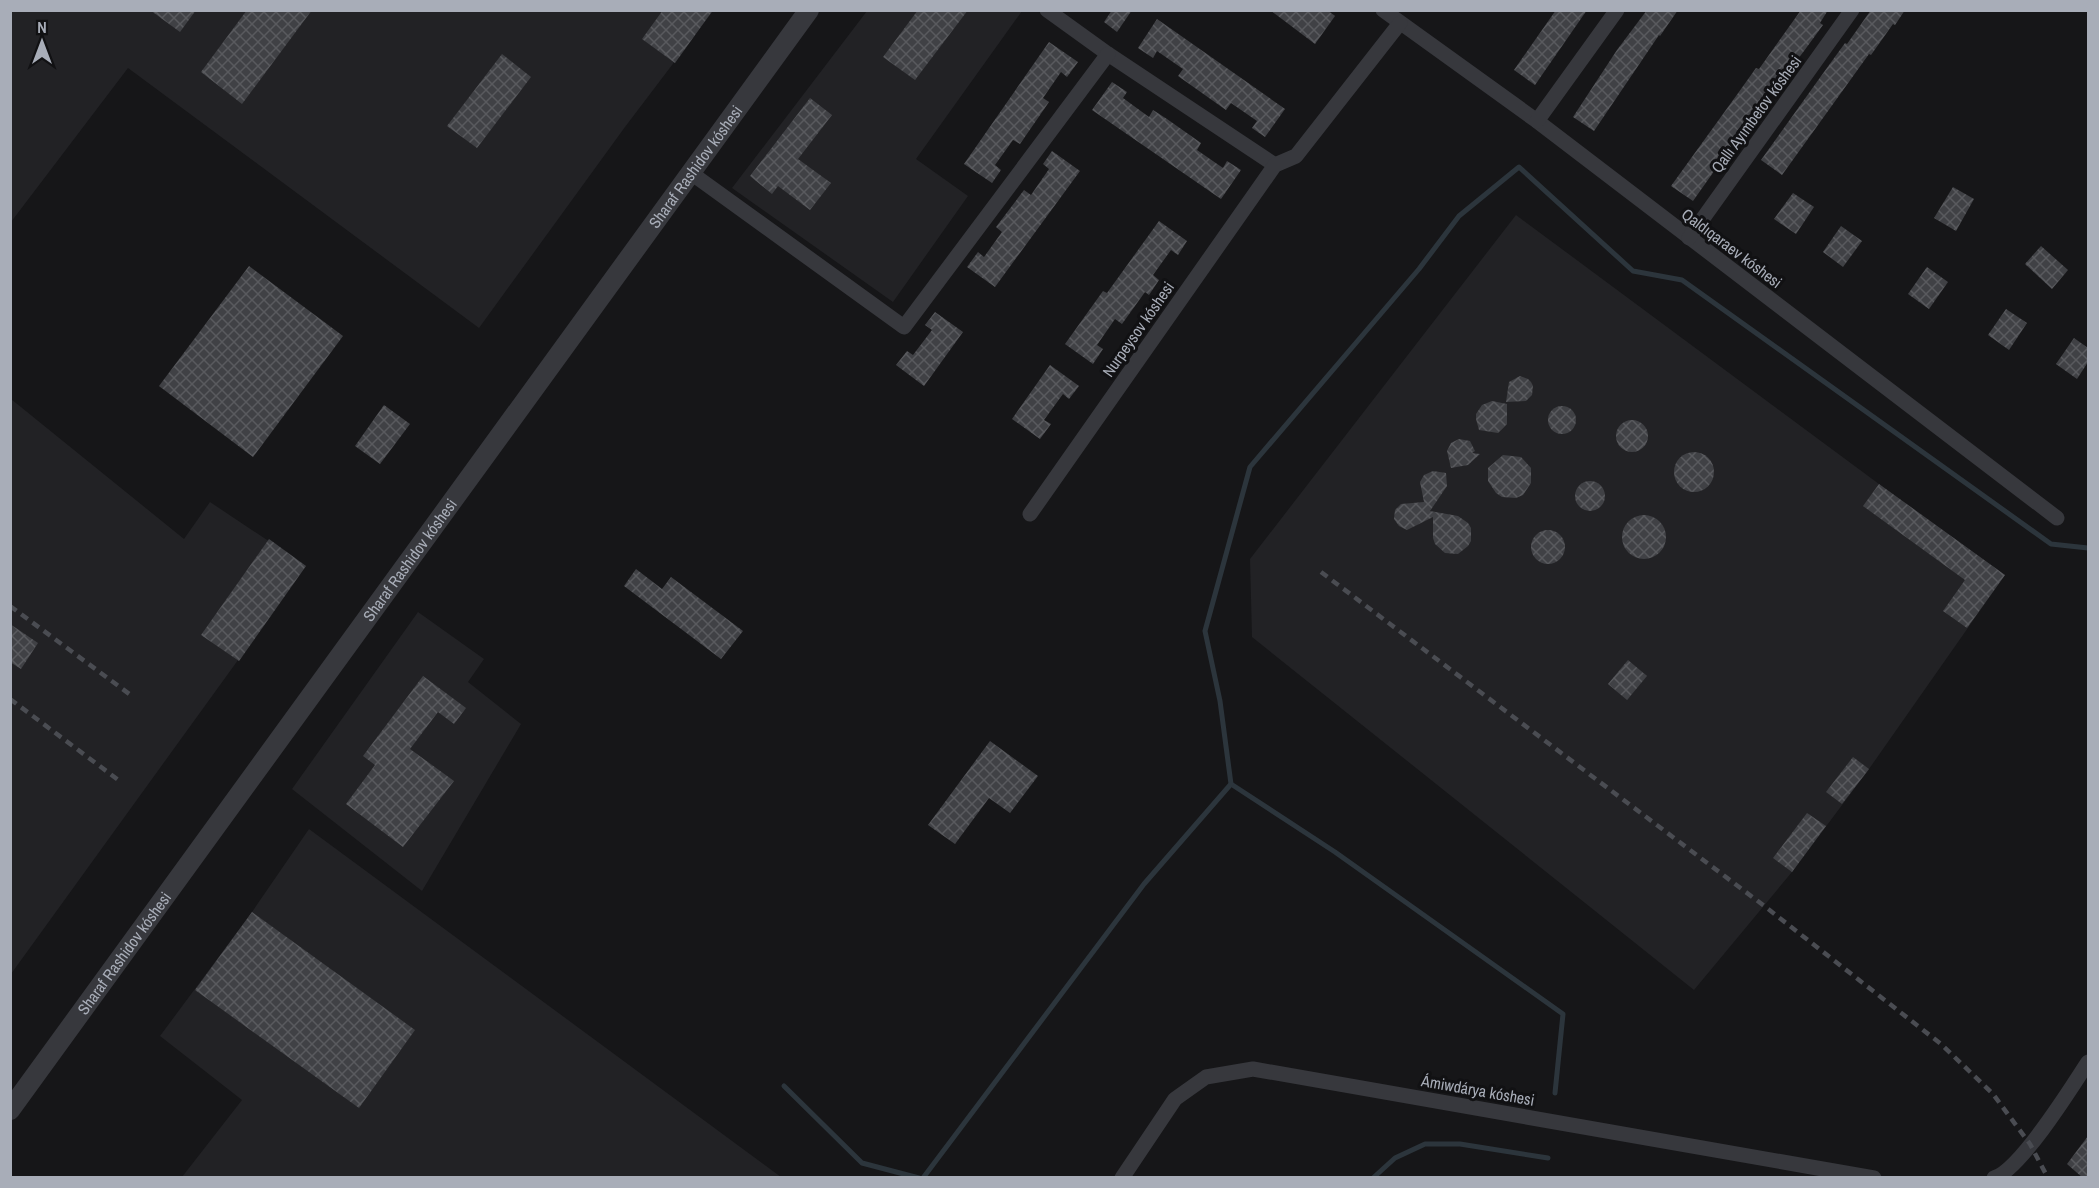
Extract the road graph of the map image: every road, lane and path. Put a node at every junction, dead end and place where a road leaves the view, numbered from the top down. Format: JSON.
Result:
{"nodes":[{"id":1,"x":808,"y":10,"type":"edge"},
{"id":2,"x":1047,"y":10,"type":"edge"},
{"id":3,"x":1383,"y":10,"type":"edge"},
{"id":4,"x":1617,"y":10,"type":"edge"},
{"id":5,"x":1852,"y":10,"type":"edge"},
{"id":6,"x":1400,"y":23,"type":"junction"},
{"id":7,"x":1108,"y":54,"type":"junction"},
{"id":8,"x":1537,"y":121,"type":"junction"},
{"id":9,"x":1275,"y":165,"type":"junction"},
{"id":10,"x":691,"y":172,"type":"junction"},
{"id":11,"x":1689,"y":238,"type":"junction"},
{"id":12,"x":1030,"y":514,"type":"dead end"},
{"id":13,"x":2057,"y":518,"type":"dead end"},
{"id":14,"x":2088,"y":1062,"type":"edge"},
{"id":15,"x":10,"y":1110,"type":"edge"},
{"id":16,"x":1122,"y":1178,"type":"edge"},
{"id":17,"x":1874,"y":1178,"type":"edge"},
{"id":18,"x":1994,"y":1178,"type":"edge"}],
"edges":[{"from":1,"to":10,"type":"street","name":"Sharaf Rashidov kóshesi"},
{"from":2,"to":7,"type":"street"},
{"from":3,"to":6,"type":"street","name":"Qaldıqaraev kóshesi"},
{"from":4,"to":8,"type":"street"},
{"from":5,"to":11,"type":"street","name":"Qallı Ayımbetov kóshesi"},
{"from":6,"to":8,"type":"street","name":"Qaldıqaraev kóshesi"},
{"from":6,"to":9,"type":"street","name":"Nurpeysov kóshesi"},
{"from":7,"to":9,"type":"street"},
{"from":7,"to":10,"type":"street"},
{"from":8,"to":11,"type":"street","name":"Qaldıqaraev kóshesi"},
{"from":9,"to":12,"type":"street","name":"Nurpeysov kóshesi"},
{"from":10,"to":15,"type":"street","name":"Sharaf Rashidov kóshesi"},
{"from":11,"to":13,"type":"street","name":"Qaldıqaraev kóshesi"},
{"from":14,"to":18,"type":"street"},
{"from":16,"to":17,"type":"street","name":"Ámiwdárya kóshesi"}]}
